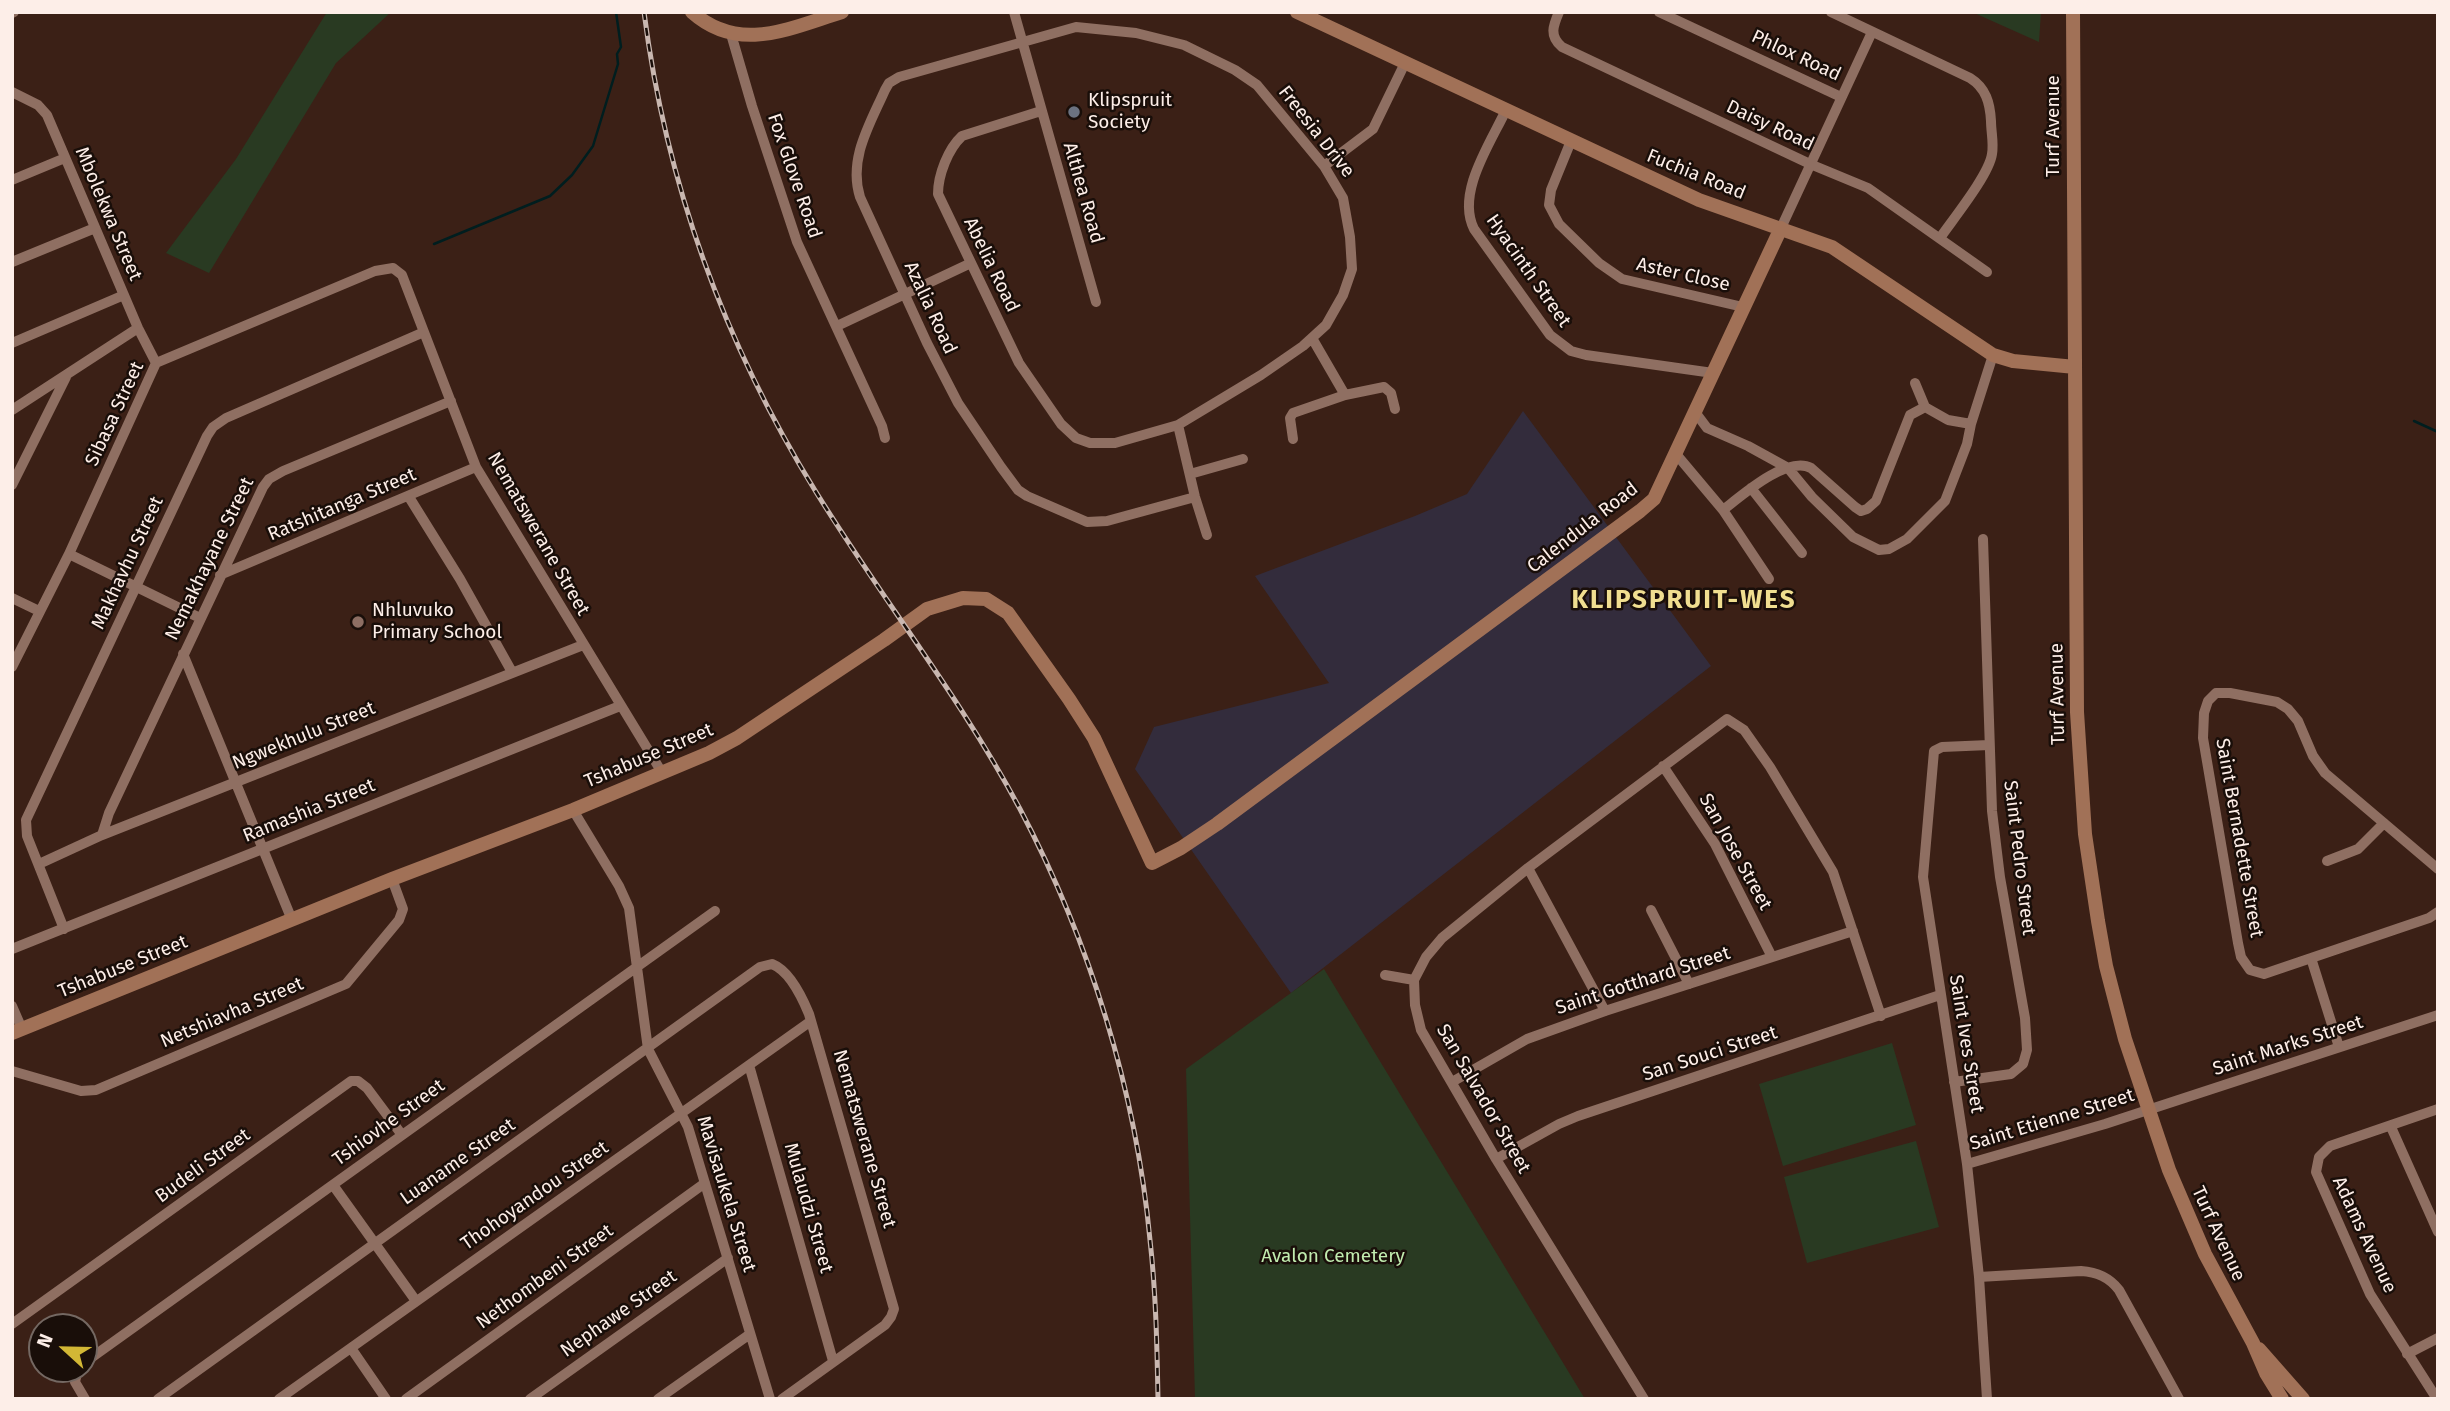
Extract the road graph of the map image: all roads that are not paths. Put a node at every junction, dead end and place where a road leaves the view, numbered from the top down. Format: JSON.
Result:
{"nodes":[{"id":1,"x":692,"y":12,"type":"edge"},
{"id":2,"x":842,"y":12,"type":"edge"},
{"id":3,"x":1014,"y":12,"type":"edge"},
{"id":4,"x":1297,"y":12,"type":"edge"},
{"id":5,"x":1559,"y":12,"type":"edge"},
{"id":6,"x":1659,"y":12,"type":"edge"},
{"id":7,"x":1831,"y":12,"type":"edge"},
{"id":8,"x":2073,"y":12,"type":"edge"},
{"id":9,"x":1872,"y":32,"type":"junction"},
{"id":10,"x":731,"y":34,"type":"junction"},
{"id":11,"x":1022,"y":41,"type":"junction"},
{"id":12,"x":1405,"y":63,"type":"junction"},
{"id":13,"x":12,"y":92,"type":"edge"},
{"id":14,"x":1841,"y":97,"type":"junction"},
{"id":15,"x":1506,"y":110,"type":"junction"},
{"id":16,"x":1041,"y":111,"type":"junction"},
{"id":17,"x":1571,"y":141,"type":"junction"},
{"id":18,"x":65,"y":158,"type":"junction"},
{"id":19,"x":1810,"y":164,"type":"junction"},
{"id":20,"x":1324,"y":166,"type":"junction"},
{"id":21,"x":12,"y":180,"type":"edge"},
{"id":22,"x":95,"y":228,"type":"junction"},
{"id":23,"x":1781,"y":228,"type":"junction"},
{"id":24,"x":1940,"y":238,"type":"junction"},
{"id":25,"x":12,"y":262,"type":"edge"},
{"id":26,"x":971,"y":263,"type":"junction"},
{"id":27,"x":390,"y":267,"type":"joint"},
{"id":28,"x":1987,"y":272,"type":"dead end"},
{"id":29,"x":124,"y":295,"type":"junction"},
{"id":30,"x":905,"y":295,"type":"junction"},
{"id":31,"x":1097,"y":302,"type":"dead end"},
{"id":32,"x":1743,"y":307,"type":"junction"},
{"id":33,"x":837,"y":326,"type":"junction"},
{"id":34,"x":138,"y":328,"type":"junction"},
{"id":35,"x":425,"y":332,"type":"junction"},
{"id":36,"x":1312,"y":338,"type":"junction"},
{"id":37,"x":12,"y":343,"type":"edge"},
{"id":38,"x":1993,"y":355,"type":"junction"},
{"id":39,"x":156,"y":363,"type":"junction"},
{"id":40,"x":2076,"y":367,"type":"junction"},
{"id":41,"x":1713,"y":373,"type":"junction"},
{"id":42,"x":66,"y":376,"type":"junction"},
{"id":43,"x":1915,"y":383,"type":"dead end"},
{"id":44,"x":1345,"y":395,"type":"junction"},
{"id":45,"x":31,"y":398,"type":"junction"},
{"id":46,"x":451,"y":401,"type":"junction"},
{"id":47,"x":1925,"y":407,"type":"junction"},
{"id":48,"x":1395,"y":409,"type":"dead end"},
{"id":49,"x":12,"y":411,"type":"edge"},
{"id":50,"x":1695,"y":412,"type":"junction"},
{"id":51,"x":45,"y":415,"type":"junction"},
{"id":52,"x":1971,"y":424,"type":"junction"},
{"id":53,"x":1178,"y":425,"type":"junction"},
{"id":54,"x":885,"y":438,"type":"dead end"},
{"id":55,"x":1293,"y":439,"type":"dead end"},
{"id":56,"x":1115,"y":443,"type":"joint"},
{"id":57,"x":1676,"y":454,"type":"junction"},
{"id":58,"x":1243,"y":459,"type":"dead end"},
{"id":59,"x":476,"y":467,"type":"junction"},
{"id":60,"x":1788,"y":468,"type":"junction"},
{"id":61,"x":1189,"y":474,"type":"junction"},
{"id":62,"x":12,"y":485,"type":"edge"},
{"id":63,"x":1751,"y":488,"type":"junction"},
{"id":64,"x":409,"y":497,"type":"junction"},
{"id":65,"x":1195,"y":497,"type":"junction"},
{"id":66,"x":1723,"y":510,"type":"junction"},
{"id":67,"x":1207,"y":535,"type":"dead end"},
{"id":68,"x":1983,"y":539,"type":"dead end"},
{"id":69,"x":1802,"y":553,"type":"dead end"},
{"id":70,"x":69,"y":554,"type":"junction"},
{"id":71,"x":220,"y":575,"type":"junction"},
{"id":72,"x":1769,"y":579,"type":"dead end"},
{"id":73,"x":135,"y":587,"type":"junction"},
{"id":74,"x":12,"y":598,"type":"edge"},
{"id":75,"x":39,"y":611,"type":"junction"},
{"id":76,"x":200,"y":618,"type":"junction"},
{"id":77,"x":583,"y":645,"type":"junction"},
{"id":78,"x":183,"y":654,"type":"junction"},
{"id":79,"x":12,"y":667,"type":"edge"},
{"id":80,"x":512,"y":671,"type":"junction"},
{"id":81,"x":620,"y":706,"type":"junction"},
{"id":82,"x":1989,"y":745,"type":"junction"},
{"id":83,"x":1664,"y":766,"type":"junction"},
{"id":84,"x":661,"y":771,"type":"junction"},
{"id":85,"x":237,"y":782,"type":"junction"},
{"id":86,"x":573,"y":810,"type":"junction"},
{"id":87,"x":2384,"y":823,"type":"junction"},
{"id":88,"x":103,"y":835,"type":"junction"},
{"id":89,"x":264,"y":849,"type":"junction"},
{"id":90,"x":2326,"y":860,"type":"dead end"},
{"id":91,"x":1152,"y":863,"type":"joint"},
{"id":92,"x":39,"y":864,"type":"junction"},
{"id":93,"x":1528,"y":868,"type":"junction"},
{"id":94,"x":2438,"y":869,"type":"edge"},
{"id":95,"x":392,"y":879,"type":"junction"},
{"id":96,"x":1651,"y":910,"type":"dead end"},
{"id":97,"x":715,"y":911,"type":"dead end"},
{"id":98,"x":2438,"y":912,"type":"edge"},
{"id":99,"x":292,"y":920,"type":"junction"},
{"id":100,"x":64,"y":929,"type":"junction"},
{"id":101,"x":1853,"y":931,"type":"junction"},
{"id":102,"x":12,"y":949,"type":"edge"},
{"id":103,"x":1772,"y":957,"type":"junction"},
{"id":104,"x":2311,"y":958,"type":"junction"},
{"id":105,"x":638,"y":967,"type":"junction"},
{"id":106,"x":780,"y":968,"type":"joint"},
{"id":107,"x":1385,"y":975,"type":"dead end"},
{"id":108,"x":1414,"y":980,"type":"junction"},
{"id":109,"x":1689,"y":984,"type":"junction"},
{"id":110,"x":1940,"y":995,"type":"junction"},
{"id":111,"x":12,"y":1006,"type":"edge"},
{"id":112,"x":1605,"y":1011,"type":"junction"},
{"id":113,"x":1881,"y":1016,"type":"junction"},
{"id":114,"x":2436,"y":1016,"type":"edge"},
{"id":115,"x":811,"y":1021,"type":"junction"},
{"id":116,"x":2438,"y":1028,"type":"edge"},
{"id":117,"x":17,"y":1031,"type":"edge"},
{"id":118,"x":2339,"y":1047,"type":"junction"},
{"id":119,"x":648,"y":1049,"type":"junction"},
{"id":120,"x":748,"y":1065,"type":"junction"},
{"id":121,"x":12,"y":1071,"type":"edge"},
{"id":122,"x":1452,"y":1082,"type":"junction"},
{"id":123,"x":1954,"y":1082,"type":"junction"},
{"id":124,"x":2148,"y":1110,"type":"junction"},
{"id":125,"x":2438,"y":1110,"type":"edge"},
{"id":126,"x":683,"y":1113,"type":"junction"},
{"id":127,"x":2390,"y":1127,"type":"junction"},
{"id":128,"x":402,"y":1135,"type":"junction"},
{"id":129,"x":1496,"y":1160,"type":"junction"},
{"id":130,"x":1967,"y":1164,"type":"junction"},
{"id":131,"x":705,"y":1183,"type":"junction"},
{"id":132,"x":333,"y":1185,"type":"junction"},
{"id":133,"x":2438,"y":1232,"type":"edge"},
{"id":134,"x":375,"y":1243,"type":"junction"},
{"id":135,"x":728,"y":1258,"type":"junction"},
{"id":136,"x":1979,"y":1277,"type":"junction"},
{"id":137,"x":416,"y":1301,"type":"junction"},
{"id":138,"x":12,"y":1324,"type":"edge"},
{"id":139,"x":750,"y":1334,"type":"junction"},
{"id":140,"x":2438,"y":1338,"type":"edge"},
{"id":141,"x":2253,"y":1343,"type":"junction"},
{"id":142,"x":351,"y":1348,"type":"junction"},
{"id":143,"x":98,"y":1353,"type":"edge"},
{"id":144,"x":2407,"y":1354,"type":"junction"},
{"id":145,"x":833,"y":1361,"type":"junction"},
{"id":146,"x":76,"y":1383,"type":"edge"},
{"id":147,"x":85,"y":1399,"type":"edge"},
{"id":148,"x":158,"y":1399,"type":"edge"},
{"id":149,"x":279,"y":1399,"type":"edge"},
{"id":150,"x":386,"y":1399,"type":"edge"},
{"id":151,"x":406,"y":1399,"type":"edge"},
{"id":152,"x":530,"y":1399,"type":"edge"},
{"id":153,"x":658,"y":1399,"type":"edge"},
{"id":154,"x":770,"y":1399,"type":"edge"},
{"id":155,"x":782,"y":1399,"type":"edge"},
{"id":156,"x":1644,"y":1399,"type":"edge"},
{"id":157,"x":1987,"y":1399,"type":"edge"},
{"id":158,"x":2179,"y":1399,"type":"edge"},
{"id":159,"x":2282,"y":1399,"type":"edge"},
{"id":160,"x":2303,"y":1399,"type":"edge"},
{"id":161,"x":2437,"y":1399,"type":"edge"}],
"edges":[{"from":1,"to":10,"type":"street"},
{"from":2,"to":10,"type":"street"},
{"from":3,"to":11,"type":"street","name":"Althea Road"},
{"from":4,"to":12,"type":"street","name":"Fuchia Road"},
{"from":5,"to":19,"type":"street","name":"Daisy Road"},
{"from":6,"to":14,"type":"street","name":"Phlox Road"},
{"from":7,"to":9,"type":"street"},
{"from":8,"to":40,"type":"street","name":"Turf Avenue"},
{"from":9,"to":14,"type":"street","name":"Calendula Road"},
{"from":9,"to":24,"type":"street"},
{"from":10,"to":33,"type":"street","name":"Fox Glove Road"},
{"from":11,"to":16,"type":"street","name":"Althea Road"},
{"from":11,"to":20,"type":"street","name":"Freesia Drive"},
{"from":11,"to":30,"type":"street","name":"Azalia Road"},
{"from":12,"to":15,"type":"street","name":"Fuchia Road"},
{"from":12,"to":20,"type":"street"},
{"from":13,"to":18,"type":"street","name":"Mbolekwa Street"},
{"from":14,"to":19,"type":"street","name":"Calendula Road"},
{"from":15,"to":17,"type":"street","name":"Fuchia Road"},
{"from":15,"to":41,"type":"street","name":"Hyacinth Street"},
{"from":16,"to":26,"type":"street","name":"Abelia Road"},
{"from":16,"to":31,"type":"street","name":"Althea Road"},
{"from":17,"to":23,"type":"street","name":"Fuchia Road"},
{"from":17,"to":32,"type":"street","name":"Aster Close"},
{"from":18,"to":21,"type":"street"},
{"from":18,"to":22,"type":"street","name":"Mbolekwa Street"},
{"from":19,"to":23,"type":"street","name":"Calendula Road"},
{"from":19,"to":24,"type":"street","name":"Daisy Road"},
{"from":20,"to":36,"type":"street","name":"Freesia Drive"},
{"from":22,"to":25,"type":"street"},
{"from":22,"to":29,"type":"street","name":"Mbolekwa Street"},
{"from":23,"to":32,"type":"street","name":"Calendula Road"},
{"from":23,"to":38,"type":"street","name":"Fuchia Road"},
{"from":24,"to":28,"type":"street","name":"Daisy Road"},
{"from":26,"to":30,"type":"street"},
{"from":26,"to":56,"type":"street","name":"Abelia Road"},
{"from":27,"to":35,"type":"street","name":"Nematswerane Street"},
{"from":27,"to":39,"type":"street","name":"Sibasa Street"},
{"from":29,"to":34,"type":"street","name":"Mbolekwa Street"},
{"from":29,"to":37,"type":"street"},
{"from":30,"to":33,"type":"street"},
{"from":30,"to":65,"type":"street","name":"Azalia Road"},
{"from":32,"to":41,"type":"street","name":"Calendula Road"},
{"from":33,"to":54,"type":"street","name":"Fox Glove Road"},
{"from":34,"to":39,"type":"street","name":"Mbolekwa Street"},
{"from":34,"to":42,"type":"street"},
{"from":35,"to":46,"type":"street","name":"Nematswerane Street"},
{"from":35,"to":73,"type":"street","name":"Makhavhu Street"},
{"from":36,"to":44,"type":"street"},
{"from":36,"to":53,"type":"street","name":"Freesia Drive"},
{"from":38,"to":40,"type":"street","name":"Fuchia Road"},
{"from":38,"to":52,"type":"street"},
{"from":39,"to":70,"type":"street","name":"Sibasa Street"},
{"from":40,"to":124,"type":"street","name":"Turf Avenue"},
{"from":41,"to":50,"type":"street","name":"Calendula Road"},
{"from":42,"to":45,"type":"street"},
{"from":42,"to":51,"type":"street"},
{"from":43,"to":47,"type":"street"},
{"from":44,"to":48,"type":"street"},
{"from":44,"to":55,"type":"street"},
{"from":45,"to":49,"type":"street"},
{"from":45,"to":51,"type":"street"},
{"from":46,"to":59,"type":"street","name":"Nematswerane Street"},
{"from":46,"to":71,"type":"street","name":"Nemakhayane Street"},
{"from":47,"to":52,"type":"street"},
{"from":47,"to":60,"type":"street"},
{"from":50,"to":57,"type":"street","name":"Calendula Road"},
{"from":50,"to":60,"type":"street"},
{"from":51,"to":62,"type":"street"},
{"from":52,"to":60,"type":"street"},
{"from":53,"to":56,"type":"street","name":"Freesia Drive"},
{"from":53,"to":61,"type":"street"},
{"from":57,"to":66,"type":"street"},
{"from":57,"to":91,"type":"street","name":"Calendula Road"},
{"from":58,"to":61,"type":"street"},
{"from":59,"to":64,"type":"street","name":"Ratshitanga Street"},
{"from":59,"to":77,"type":"street","name":"Nematswerane Street"},
{"from":60,"to":63,"type":"street"},
{"from":61,"to":65,"type":"street"},
{"from":63,"to":66,"type":"street"},
{"from":63,"to":69,"type":"street"},
{"from":64,"to":71,"type":"street","name":"Ratshitanga Street"},
{"from":64,"to":80,"type":"street"},
{"from":65,"to":67,"type":"street"},
{"from":66,"to":72,"type":"street"},
{"from":68,"to":82,"type":"street","name":"Saint Pedro Street"},
{"from":70,"to":73,"type":"street"},
{"from":70,"to":75,"type":"street","name":"Sibasa Street"},
{"from":71,"to":76,"type":"street","name":"Nemakhayane Street"},
{"from":73,"to":76,"type":"street"},
{"from":73,"to":92,"type":"street","name":"Makhavhu Street"},
{"from":74,"to":75,"type":"street"},
{"from":75,"to":79,"type":"street","name":"Sibasa Street"},
{"from":76,"to":78,"type":"street","name":"Nemakhayane Street"},
{"from":77,"to":80,"type":"street","name":"Ngwekhulu Street"},
{"from":77,"to":81,"type":"street","name":"Nematswerane Street"},
{"from":78,"to":85,"type":"street"},
{"from":78,"to":88,"type":"street","name":"Nemakhayane Street"},
{"from":80,"to":85,"type":"street","name":"Ngwekhulu Street"},
{"from":81,"to":84,"type":"street","name":"Nematswerane Street"},
{"from":81,"to":89,"type":"street","name":"Ramashia Street"},
{"from":82,"to":110,"type":"street","name":"Saint Ives Street"},
{"from":82,"to":123,"type":"street","name":"Saint Pedro Street"},
{"from":83,"to":93,"type":"street"},
{"from":83,"to":101,"type":"street"},
{"from":83,"to":103,"type":"street","name":"San Jose Street"},
{"from":84,"to":86,"type":"street","name":"Tshabuse Street"},
{"from":84,"to":91,"type":"street","name":"Tshabuse Street"},
{"from":85,"to":88,"type":"street","name":"Ngwekhulu Street"},
{"from":85,"to":89,"type":"street"},
{"from":86,"to":95,"type":"street","name":"Tshabuse Street"},
{"from":86,"to":105,"type":"street","name":"Mavisaukela Street"},
{"from":87,"to":90,"type":"street"},
{"from":87,"to":94,"type":"street","name":"Saint Bernadette Street"},
{"from":87,"to":104,"type":"street","name":"Saint Bernadette Street"},
{"from":88,"to":92,"type":"street","name":"Ngwekhulu Street"},
{"from":89,"to":99,"type":"street"},
{"from":89,"to":100,"type":"street","name":"Ramashia Street"},
{"from":92,"to":100,"type":"street","name":"Makhavhu Street"},
{"from":93,"to":108,"type":"street"},
{"from":93,"to":112,"type":"street"},
{"from":95,"to":99,"type":"street","name":"Tshabuse Street"},
{"from":95,"to":121,"type":"street","name":"Netshiavha Street"},
{"from":96,"to":109,"type":"street"},
{"from":97,"to":105,"type":"street","name":"Tshiovhe Street"},
{"from":98,"to":104,"type":"street"},
{"from":99,"to":117,"type":"street","name":"Tshabuse Street"},
{"from":100,"to":102,"type":"street","name":"Ramashia Street"},
{"from":101,"to":103,"type":"street","name":"Saint Gotthard Street"},
{"from":101,"to":113,"type":"street"},
{"from":103,"to":109,"type":"street","name":"Saint Gotthard Street"},
{"from":104,"to":118,"type":"street"},
{"from":105,"to":119,"type":"street","name":"Mavisaukela Street"},
{"from":105,"to":128,"type":"street","name":"Tshiovhe Street"},
{"from":106,"to":115,"type":"street","name":"Nematswerane Street"},
{"from":106,"to":119,"type":"street","name":"Luaname Street"},
{"from":107,"to":108,"type":"street"},
{"from":108,"to":122,"type":"street","name":"San Salvador Street"},
{"from":109,"to":112,"type":"street","name":"Saint Gotthard Street"},
{"from":110,"to":113,"type":"street","name":"San Souci Street"},
{"from":110,"to":123,"type":"street","name":"Saint Ives Street"},
{"from":111,"to":117,"type":"street"},
{"from":112,"to":122,"type":"street","name":"Saint Gotthard Street"},
{"from":113,"to":129,"type":"street","name":"San Souci Street"},
{"from":114,"to":116,"type":"street"},
{"from":114,"to":118,"type":"street","name":"Saint Marks Street"},
{"from":115,"to":120,"type":"street","name":"Thohoyandou Street"},
{"from":115,"to":145,"type":"street","name":"Nematswerane Street"},
{"from":118,"to":124,"type":"street","name":"Saint Marks Street"},
{"from":119,"to":126,"type":"street","name":"Mavisaukela Street"},
{"from":119,"to":134,"type":"street","name":"Luaname Street"},
{"from":120,"to":126,"type":"street","name":"Thohoyandou Street"},
{"from":120,"to":145,"type":"street","name":"Mulaudzi Street"},
{"from":122,"to":129,"type":"street","name":"San Salvador Street"},
{"from":123,"to":130,"type":"street","name":"Saint Ives Street"},
{"from":124,"to":130,"type":"street","name":"Saint Etienne Street"},
{"from":124,"to":141,"type":"street","name":"Turf Avenue"},
{"from":125,"to":127,"type":"street","name":"Adams Avenue"},
{"from":126,"to":131,"type":"street","name":"Mavisaukela Street"},
{"from":126,"to":137,"type":"street","name":"Thohoyandou Street"},
{"from":127,"to":133,"type":"street"},
{"from":127,"to":144,"type":"street","name":"Adams Avenue"},
{"from":128,"to":132,"type":"street","name":"Tshiovhe Street"},
{"from":128,"to":138,"type":"street","name":"Budeli Street"},
{"from":129,"to":156,"type":"street","name":"San Salvador Street"},
{"from":130,"to":136,"type":"street","name":"Saint Ives Street"},
{"from":131,"to":135,"type":"street","name":"Mavisaukela Street"},
{"from":131,"to":151,"type":"street","name":"Nethombeni Street"},
{"from":132,"to":134,"type":"street"},
{"from":132,"to":143,"type":"street","name":"Tshiovhe Street"},
{"from":134,"to":137,"type":"street"},
{"from":134,"to":148,"type":"street","name":"Luaname Street"},
{"from":135,"to":139,"type":"street","name":"Mavisaukela Street"},
{"from":135,"to":152,"type":"street","name":"Nephawe Street"},
{"from":136,"to":157,"type":"street","name":"Saint Ives Street"},
{"from":136,"to":158,"type":"street"},
{"from":137,"to":142,"type":"street","name":"Thohoyandou Street"},
{"from":139,"to":153,"type":"street"},
{"from":139,"to":154,"type":"street","name":"Mavisaukela Street"},
{"from":140,"to":144,"type":"street"},
{"from":141,"to":159,"type":"street","name":"Turf Avenue"},
{"from":141,"to":160,"type":"street","name":"Turf Avenue"},
{"from":142,"to":149,"type":"street","name":"Thohoyandou Street"},
{"from":142,"to":150,"type":"street"},
{"from":144,"to":161,"type":"street","name":"Adams Avenue"},
{"from":145,"to":155,"type":"street"},
{"from":146,"to":147,"type":"street"}]}
